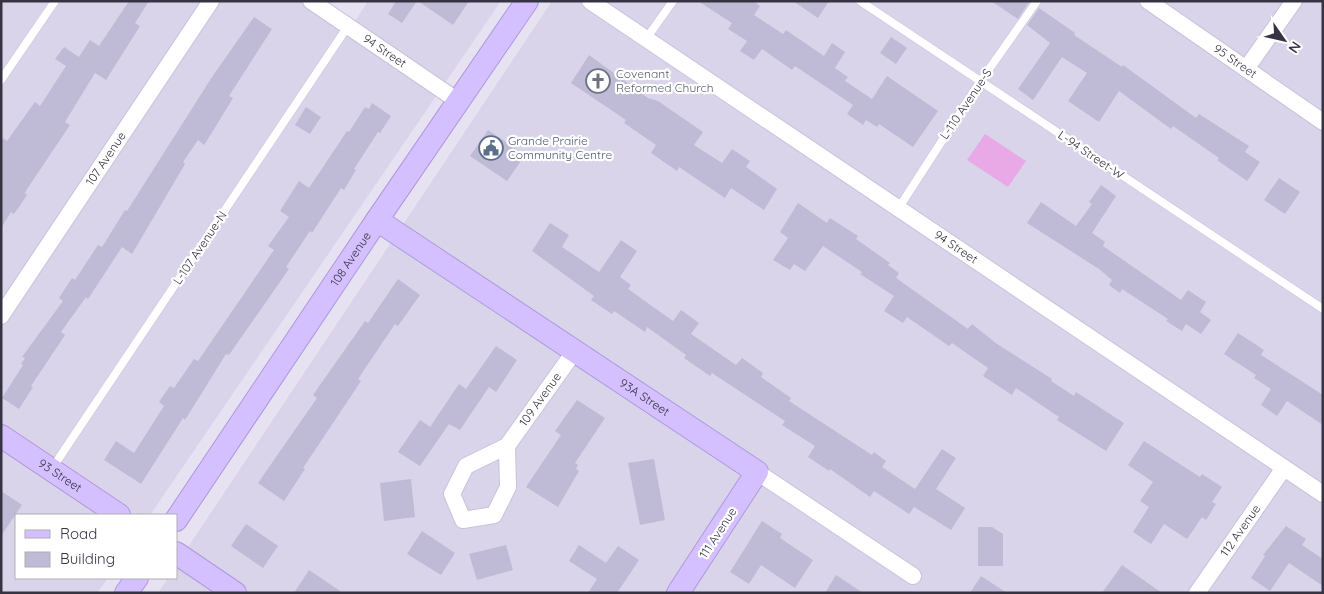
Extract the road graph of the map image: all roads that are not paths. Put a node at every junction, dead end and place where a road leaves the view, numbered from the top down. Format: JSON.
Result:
{"nodes":[{"id":1,"x":55,"y":1,"type":"edge"},
{"id":2,"x":211,"y":1,"type":"edge"},
{"id":3,"x":311,"y":1,"type":"edge"},
{"id":4,"x":528,"y":1,"type":"edge"},
{"id":5,"x":590,"y":1,"type":"edge"},
{"id":6,"x":673,"y":1,"type":"edge"},
{"id":7,"x":860,"y":1,"type":"edge"},
{"id":8,"x":1037,"y":1,"type":"edge"},
{"id":9,"x":1148,"y":1,"type":"edge"},
{"id":10,"x":1294,"y":1,"type":"edge"},
{"id":11,"x":348,"y":26,"type":"junction"},
{"id":12,"x":646,"y":39,"type":"junction"},
{"id":13,"x":1246,"y":69,"type":"junction"},
{"id":14,"x":1,"y":80,"type":"edge"},
{"id":15,"x":980,"y":82,"type":"junction"},
{"id":16,"x":458,"y":101,"type":"junction"},
{"id":17,"x":1323,"y":122,"type":"edge"},
{"id":18,"x":898,"y":209,"type":"junction"},
{"id":19,"x":377,"y":220,"type":"junction"},
{"id":20,"x":1323,"y":309,"type":"edge"},
{"id":21,"x":1,"y":316,"type":"edge"},
{"id":22,"x":574,"y":352,"type":"junction"},
{"id":23,"x":1,"y":436,"type":"edge"},
{"id":24,"x":507,"y":446,"type":"junction"},
{"id":25,"x":1284,"y":468,"type":"junction"},
{"id":26,"x":52,"y":470,"type":"junction"},
{"id":27,"x":757,"y":472,"type":"junction"},
{"id":28,"x":1323,"y":494,"type":"edge"},
{"id":29,"x":118,"y":514,"type":"edge"},
{"id":30,"x":178,"y":517,"type":"edge"},
{"id":31,"x":178,"y":555,"type":"edge"},
{"id":32,"x":913,"y":576,"type":"dead end"},
{"id":33,"x":136,"y":579,"type":"edge"},
{"id":34,"x":126,"y":593,"type":"edge"},
{"id":35,"x":235,"y":593,"type":"edge"},
{"id":36,"x":678,"y":593,"type":"edge"},
{"id":37,"x":1197,"y":593,"type":"edge"}],
"edges":[{"from":1,"to":14,"type":"lane"},
{"from":2,"to":21,"type":"street","name":"107 Avenue"},
{"from":3,"to":11,"type":"street","name":"94 Street"},
{"from":4,"to":16,"type":"street","name":"108 Avenue"},
{"from":5,"to":12,"type":"street","name":"94 Street"},
{"from":6,"to":12,"type":"lane"},
{"from":7,"to":15,"type":"lane","name":"L-94 Street-W"},
{"from":8,"to":15,"type":"lane","name":"L-110 Avenue-S"},
{"from":9,"to":13,"type":"street","name":"95 Street"},
{"from":10,"to":13,"type":"street"},
{"from":11,"to":16,"type":"street","name":"94 Street"},
{"from":11,"to":26,"type":"lane","name":"L-107 Avenue-N"},
{"from":12,"to":18,"type":"street","name":"94 Street"},
{"from":13,"to":17,"type":"street","name":"95 Street"},
{"from":15,"to":18,"type":"lane","name":"L-110 Avenue-S"},
{"from":15,"to":20,"type":"lane","name":"L-94 Street-W"},
{"from":16,"to":19,"type":"street","name":"108 Avenue"},
{"from":18,"to":25,"type":"street","name":"94 Street"},
{"from":19,"to":22,"type":"street","name":"93A Street"},
{"from":19,"to":30,"type":"street","name":"108 Avenue"},
{"from":22,"to":24,"type":"street","name":"109 Avenue"},
{"from":22,"to":27,"type":"street","name":"93A Street"},
{"from":23,"to":26,"type":"street","name":"93 Street"},
{"from":24,"to":24,"type":"street","name":"109 Avenue"},
{"from":25,"to":28,"type":"street","name":"94 Street"},
{"from":25,"to":37,"type":"street","name":"112 Avenue"},
{"from":26,"to":29,"type":"street","name":"93 Street"},
{"from":27,"to":32,"type":"street","name":"93A Street"},
{"from":27,"to":36,"type":"street","name":"111 Avenue"},
{"from":31,"to":35,"type":"street"},
{"from":33,"to":34,"type":"street"}]}
